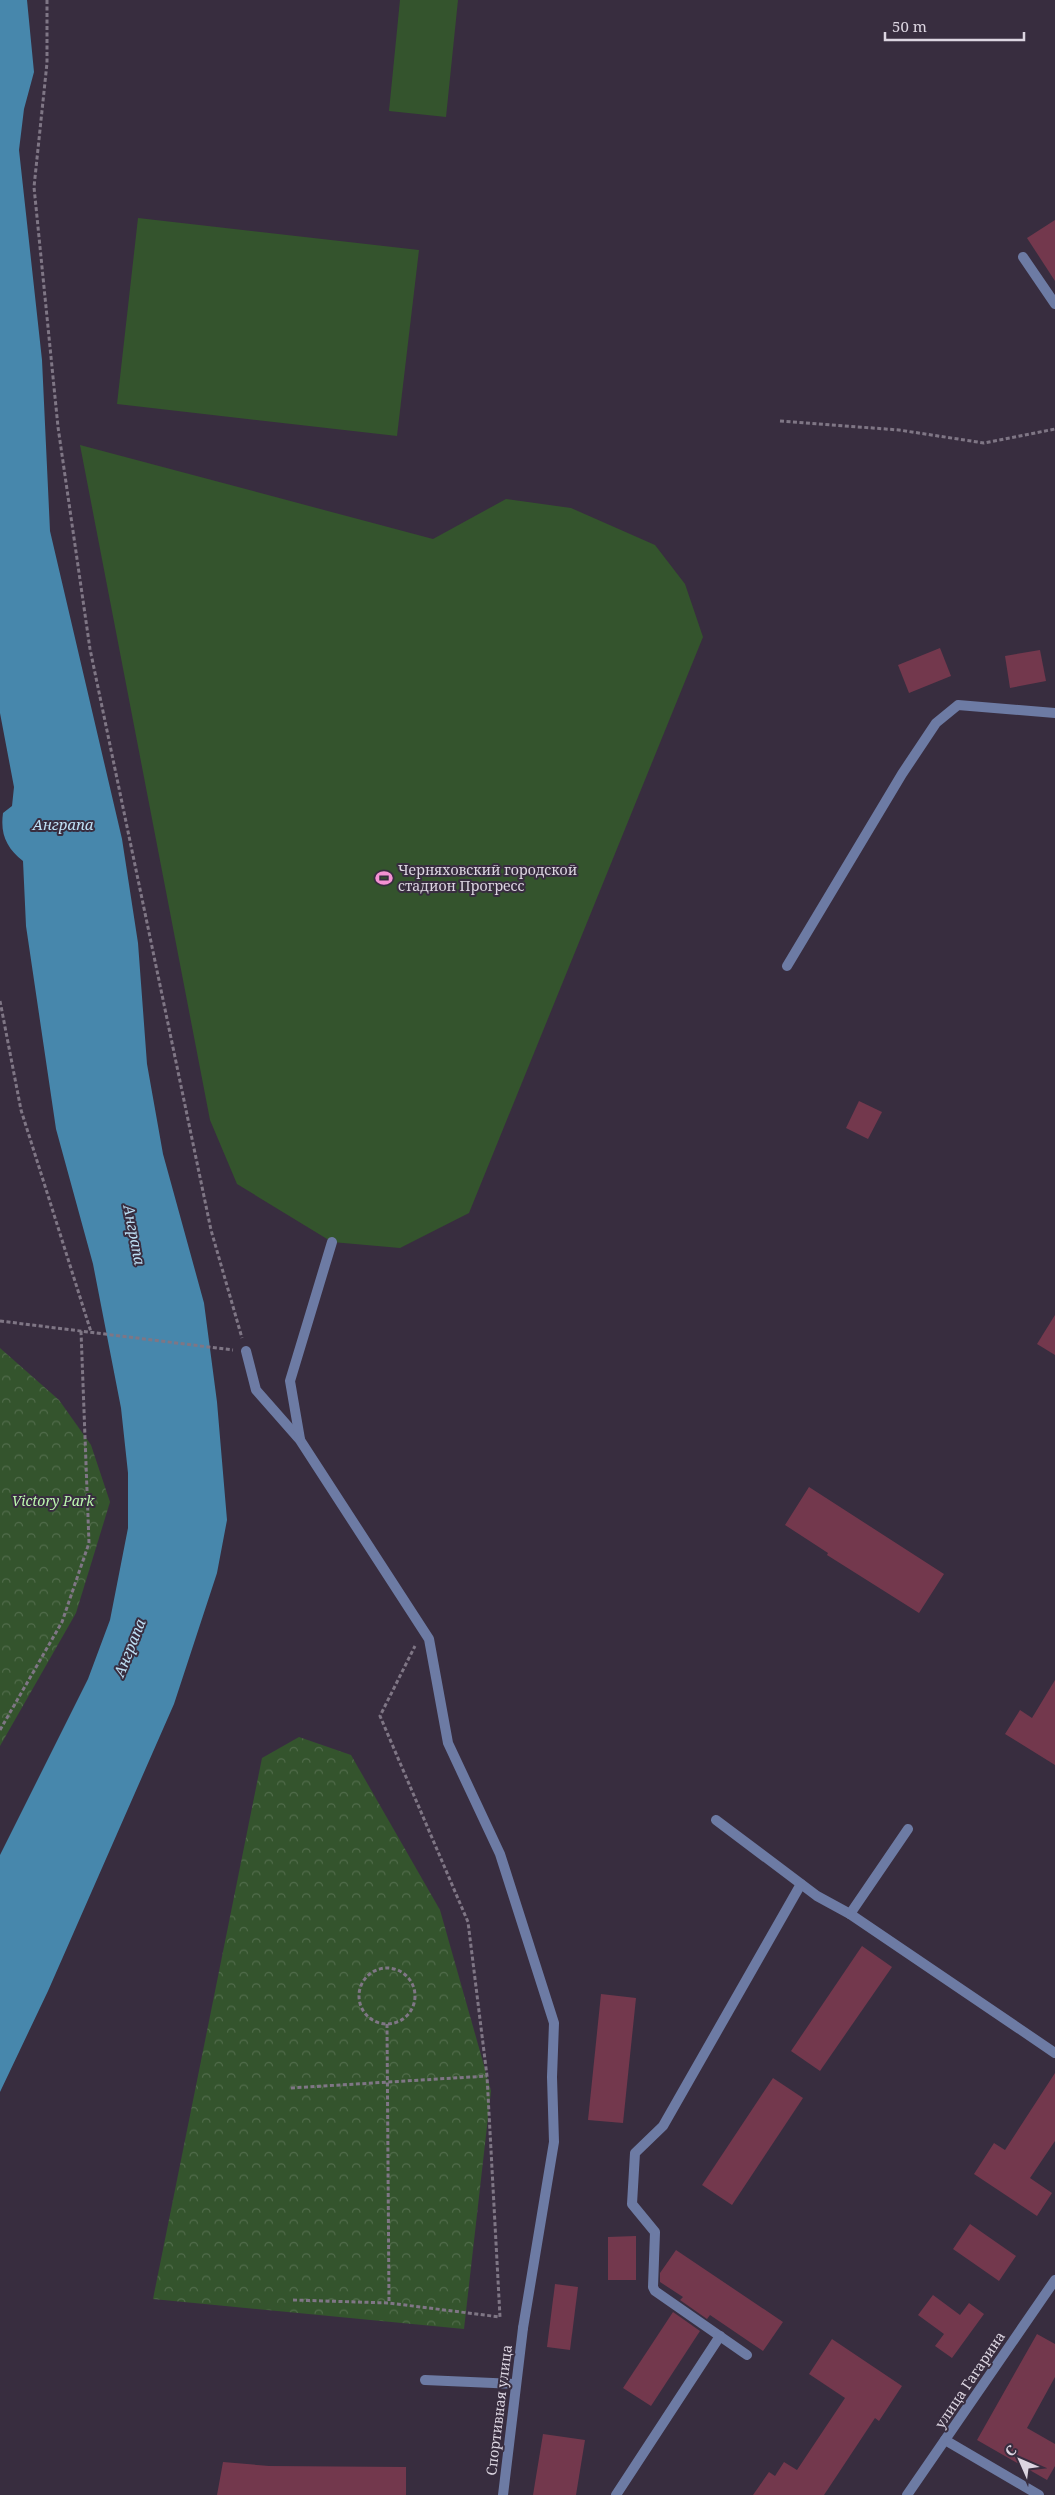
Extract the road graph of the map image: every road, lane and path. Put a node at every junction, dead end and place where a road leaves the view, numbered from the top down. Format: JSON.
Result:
{"nodes":[{"id":1,"x":47,"y":0,"type":"edge"},
{"id":2,"x":1023,"y":257,"type":"dead end"},
{"id":3,"x":1055,"y":304,"type":"edge"},
{"id":4,"x":780,"y":421,"type":"dead end"},
{"id":5,"x":1055,"y":429,"type":"edge"},
{"id":6,"x":1055,"y":713,"type":"edge"},
{"id":7,"x":787,"y":966,"type":"dead end"},
{"id":8,"x":0,"y":1001,"type":"edge"},
{"id":9,"x":332,"y":1242,"type":"dead end"},
{"id":10,"x":0,"y":1321,"type":"edge"},
{"id":11,"x":81,"y":1331,"type":"junction"},
{"id":12,"x":91,"y":1332,"type":"junction"},
{"id":13,"x":246,"y":1351,"type":"junction"},
{"id":14,"x":300,"y":1440,"type":"junction"},
{"id":15,"x":424,"y":1630,"type":"junction"},
{"id":16,"x":0,"y":1730,"type":"edge"},
{"id":17,"x":716,"y":1820,"type":"dead end"},
{"id":18,"x":908,"y":1829,"type":"dead end"},
{"id":19,"x":801,"y":1884,"type":"junction"},
{"id":20,"x":850,"y":1914,"type":"junction"},
{"id":21,"x":387,"y":2024,"type":"junction"},
{"id":22,"x":1055,"y":2054,"type":"edge"},
{"id":23,"x":487,"y":2076,"type":"junction"},
{"id":24,"x":388,"y":2081,"type":"junction"},
{"id":25,"x":291,"y":2088,"type":"dead end"},
{"id":26,"x":1055,"y":2280,"type":"edge"},
{"id":27,"x":292,"y":2300,"type":"dead end"},
{"id":28,"x":389,"y":2303,"type":"junction"},
{"id":29,"x":720,"y":2336,"type":"junction"},
{"id":30,"x":747,"y":2355,"type":"dead end"},
{"id":31,"x":425,"y":2380,"type":"dead end"},
{"id":32,"x":516,"y":2384,"type":"junction"},
{"id":33,"x":945,"y":2440,"type":"junction"},
{"id":34,"x":503,"y":2495,"type":"edge"},
{"id":35,"x":616,"y":2495,"type":"edge"},
{"id":36,"x":907,"y":2495,"type":"edge"},
{"id":37,"x":1039,"y":2495,"type":"edge"}],
"edges":[{"from":1,"to":13,"type":"path"},
{"from":2,"to":3,"type":"street"},
{"from":4,"to":5,"type":"path"},
{"from":6,"to":7,"type":"street"},
{"from":8,"to":12,"type":"path"},
{"from":9,"to":14,"type":"street"},
{"from":10,"to":11,"type":"path"},
{"from":11,"to":12,"type":"path"},
{"from":11,"to":16,"type":"path"},
{"from":12,"to":13,"type":"path"},
{"from":13,"to":14,"type":"street","name":"Спортивная улица"},
{"from":14,"to":15,"type":"street","name":"Спортивная улица"},
{"from":15,"to":23,"type":"path"},
{"from":15,"to":32,"type":"street","name":"Спортивная улица"},
{"from":17,"to":19,"type":"street"},
{"from":18,"to":20,"type":"street"},
{"from":19,"to":20,"type":"street"},
{"from":19,"to":29,"type":"street"},
{"from":20,"to":22,"type":"street"},
{"from":21,"to":21,"type":"path"},
{"from":21,"to":24,"type":"path"},
{"from":23,"to":24,"type":"path"},
{"from":23,"to":28,"type":"path"},
{"from":24,"to":25,"type":"path"},
{"from":24,"to":28,"type":"path"},
{"from":26,"to":33,"type":"street","name":"улица Гагарина"},
{"from":27,"to":28,"type":"path"},
{"from":29,"to":30,"type":"street"},
{"from":29,"to":35,"type":"street"},
{"from":31,"to":32,"type":"street"},
{"from":32,"to":34,"type":"street","name":"Спортивная улица"},
{"from":33,"to":36,"type":"street","name":"улица Гагарина"},
{"from":33,"to":37,"type":"street"}]}
